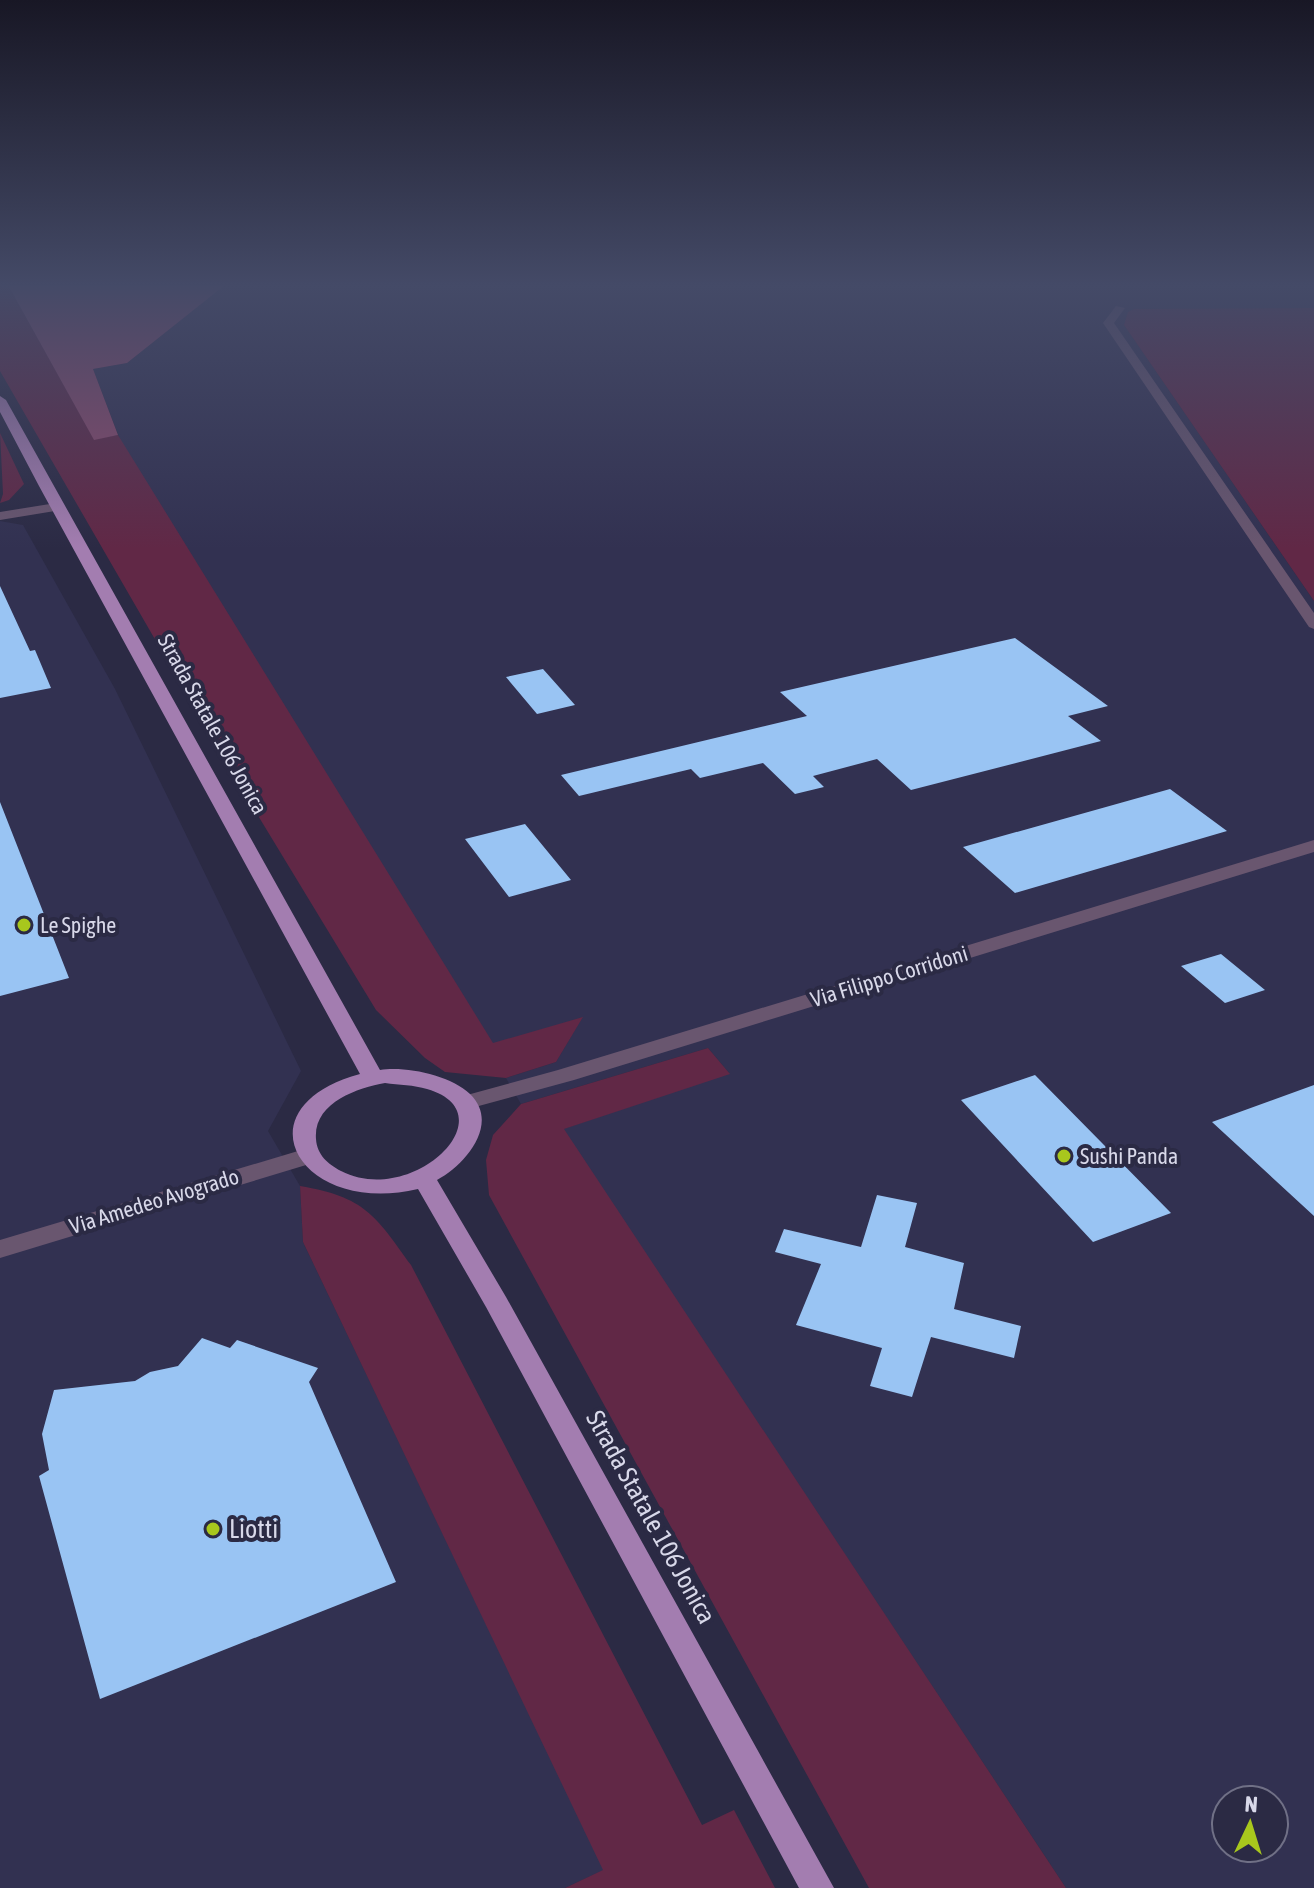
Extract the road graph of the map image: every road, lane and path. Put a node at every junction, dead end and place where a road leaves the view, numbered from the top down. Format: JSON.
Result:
{"nodes":[{"id":1,"x":1142,"y":373,"type":"edge"},
{"id":2,"x":0,"y":400,"type":"edge"},
{"id":3,"x":56,"y":507,"type":"junction"},
{"id":4,"x":0,"y":516,"type":"edge"},
{"id":5,"x":1314,"y":624,"type":"edge"},
{"id":6,"x":1314,"y":846,"type":"edge"},
{"id":7,"x":373,"y":1078,"type":"junction"},
{"id":8,"x":464,"y":1103,"type":"junction"},
{"id":9,"x":308,"y":1156,"type":"junction"},
{"id":10,"x":424,"y":1179,"type":"junction"},
{"id":11,"x":0,"y":1249,"type":"edge"},
{"id":12,"x":817,"y":1888,"type":"edge"}],
"edges":[{"from":1,"to":5,"type":"street"},
{"from":2,"to":3,"type":"main road","name":"Strada Statale 106 Jonica"},
{"from":3,"to":4,"type":"street"},
{"from":3,"to":7,"type":"main road","name":"Strada Statale 106 Jonica"},
{"from":6,"to":8,"type":"street","name":"Via Filippo Corridoni"},
{"from":7,"to":8,"type":"main road"},
{"from":7,"to":9,"type":"main road"},
{"from":8,"to":10,"type":"main road"},
{"from":9,"to":10,"type":"main road"},
{"from":9,"to":11,"type":"street","name":"Via Amedeo Avogrado"},
{"from":10,"to":12,"type":"main road","name":"Strada Statale 106 Jonica"}]}
